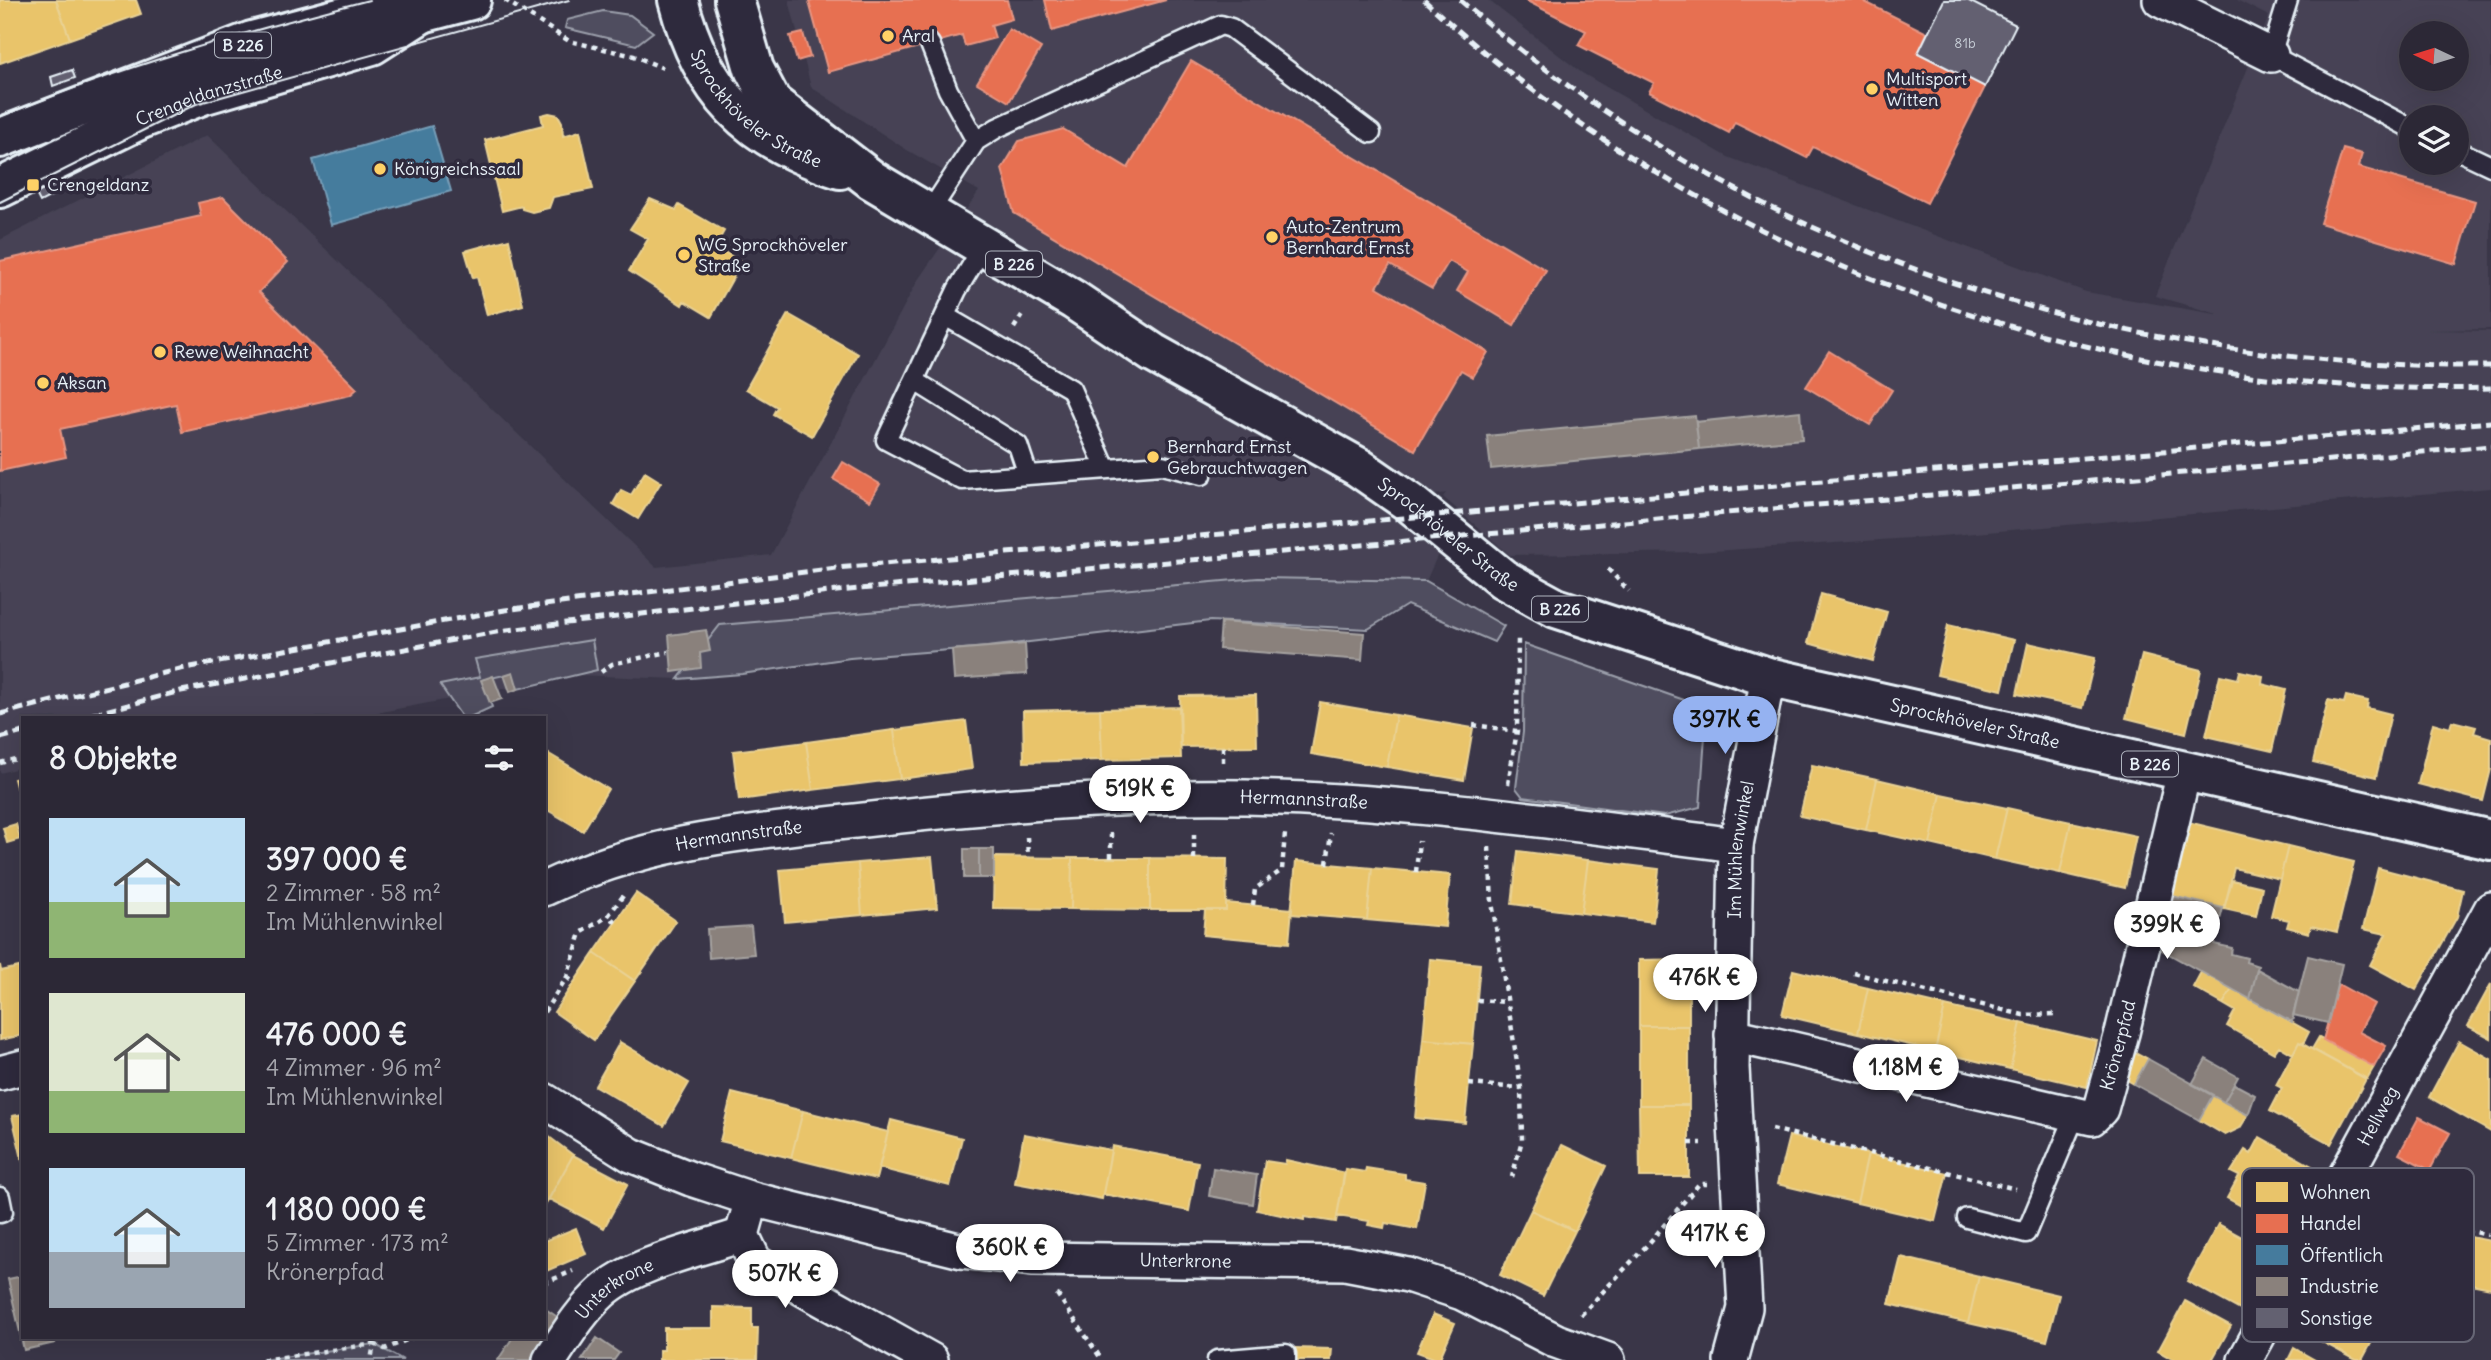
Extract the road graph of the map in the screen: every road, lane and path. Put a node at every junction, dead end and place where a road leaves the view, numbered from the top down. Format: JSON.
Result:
{"nodes":[{"id":1,"x":471,"y":0,"type":"edge"},
{"id":2,"x":505,"y":0,"type":"edge"},
{"id":3,"x":678,"y":0,"type":"edge"},
{"id":4,"x":734,"y":0,"type":"edge"},
{"id":5,"x":2160,"y":0,"type":"edge"},
{"id":6,"x":2288,"y":0,"type":"edge"},
{"id":7,"x":364,"y":19,"type":"edge"},
{"id":8,"x":930,"y":44,"type":"dead end"},
{"id":9,"x":2271,"y":55,"type":"junction"},
{"id":10,"x":717,"y":92,"type":"junction"},
{"id":11,"x":135,"y":103,"type":"junction"},
{"id":12,"x":2399,"y":122,"type":"edge"},
{"id":13,"x":1371,"y":133,"type":"dead end"},
{"id":14,"x":0,"y":138,"type":"edge"},
{"id":15,"x":976,"y":141,"type":"junction"},
{"id":16,"x":2469,"y":156,"type":"edge"},
{"id":17,"x":2491,"y":166,"type":"edge"},
{"id":18,"x":872,"y":180,"type":"junction"},
{"id":19,"x":0,"y":188,"type":"edge"},
{"id":20,"x":929,"y":213,"type":"junction"},
{"id":21,"x":984,"y":245,"type":"junction"},
{"id":22,"x":945,"y":316,"type":"junction"},
{"id":23,"x":915,"y":381,"type":"junction"},
{"id":24,"x":1106,"y":469,"type":"junction"},
{"id":25,"x":1028,"y":475,"type":"junction"},
{"id":26,"x":1202,"y":475,"type":"dead end"},
{"id":27,"x":1518,"y":636,"type":"dead end"},
{"id":28,"x":668,"y":652,"type":"dead end"},
{"id":29,"x":601,"y":672,"type":"dead end"},
{"id":30,"x":1768,"y":677,"type":"junction"},
{"id":31,"x":1473,"y":725,"type":"dead end"},
{"id":32,"x":1517,"y":731,"type":"junction"},
{"id":33,"x":21,"y":758,"type":"edge"},
{"id":34,"x":0,"y":763,"type":"edge"},
{"id":35,"x":2184,"y":772,"type":"junction"},
{"id":36,"x":1287,"y":799,"type":"junction"},
{"id":37,"x":1496,"y":816,"type":"junction"},
{"id":38,"x":2491,"y":840,"type":"edge"},
{"id":39,"x":1736,"y":845,"type":"junction"},
{"id":40,"x":546,"y":888,"type":"edge"},
{"id":41,"x":1253,"y":905,"type":"dead end"},
{"id":42,"x":2491,"y":909,"type":"edge"},
{"id":43,"x":608,"y":916,"type":"dead end"},
{"id":44,"x":1854,"y":973,"type":"dead end"},
{"id":45,"x":567,"y":977,"type":"junction"},
{"id":46,"x":574,"y":983,"type":"dead end"},
{"id":47,"x":1477,"y":1000,"type":"dead end"},
{"id":48,"x":1507,"y":1002,"type":"junction"},
{"id":49,"x":546,"y":1009,"type":"edge"},
{"id":50,"x":2058,"y":1014,"type":"dead end"},
{"id":51,"x":1732,"y":1035,"type":"junction"},
{"id":52,"x":21,"y":1068,"type":"edge"},
{"id":53,"x":0,"y":1073,"type":"edge"},
{"id":54,"x":1469,"y":1084,"type":"dead end"},
{"id":55,"x":1521,"y":1087,"type":"junction"},
{"id":56,"x":546,"y":1101,"type":"edge"},
{"id":57,"x":2075,"y":1116,"type":"junction"},
{"id":58,"x":1772,"y":1129,"type":"dead end"},
{"id":59,"x":2349,"y":1168,"type":"edge"},
{"id":60,"x":1512,"y":1177,"type":"dead end"},
{"id":61,"x":1736,"y":1183,"type":"junction"},
{"id":62,"x":2041,"y":1196,"type":"junction"},
{"id":63,"x":752,"y":1199,"type":"junction"},
{"id":64,"x":1967,"y":1218,"type":"dead end"},
{"id":65,"x":2474,"y":1232,"type":"edge"},
{"id":66,"x":742,"y":1235,"type":"junction"},
{"id":67,"x":2488,"y":1235,"type":"dead end"},
{"id":68,"x":1053,"y":1288,"type":"dead end"},
{"id":69,"x":409,"y":1339,"type":"edge"},
{"id":70,"x":1556,"y":1341,"type":"junction"},
{"id":71,"x":2255,"y":1342,"type":"edge"},
{"id":72,"x":374,"y":1344,"type":"junction"},
{"id":73,"x":262,"y":1360,"type":"edge"},
{"id":74,"x":371,"y":1360,"type":"edge"},
{"id":75,"x":550,"y":1360,"type":"edge"},
{"id":76,"x":930,"y":1360,"type":"edge"},
{"id":77,"x":1102,"y":1360,"type":"edge"},
{"id":78,"x":1217,"y":1360,"type":"edge"},
{"id":79,"x":1286,"y":1360,"type":"edge"},
{"id":80,"x":1608,"y":1360,"type":"edge"},
{"id":81,"x":1731,"y":1360,"type":"edge"},
{"id":82,"x":2245,"y":1360,"type":"edge"}],
"edges":[{"from":1,"to":7,"type":"main road","name":"Crengeldanzstraße","number":"B 226"},
{"from":2,"to":10,"type":"path"},
{"from":3,"to":10,"type":"main road","name":"Sprockhöveler Straße"},
{"from":4,"to":18,"type":"main road","name":"Sprockhöveler Straße","number":"B 226"},
{"from":5,"to":9,"type":"street"},
{"from":6,"to":9,"type":"lane"},
{"from":7,"to":11,"type":"main road","name":"Crengeldanzstraße","number":"B 226"},
{"from":8,"to":15,"type":"lane"},
{"from":9,"to":12,"type":"lane"},
{"from":10,"to":18,"type":"main road","name":"Sprockhöveler Straße"},
{"from":11,"to":14,"type":"main road","name":"Crengeldanzstraße","number":"B 226"},
{"from":11,"to":19,"type":"main road","name":"Crengeldanzstraße","number":"B 226"},
{"from":13,"to":15,"type":"lane"},
{"from":15,"to":20,"type":"lane"},
{"from":16,"to":17,"type":"lane"},
{"from":18,"to":20,"type":"main road","name":"Sprockhöveler Straße","number":"B 226"},
{"from":20,"to":21,"type":"main road","name":"Sprockhöveler Straße","number":"B 226"},
{"from":21,"to":22,"type":"lane"},
{"from":21,"to":30,"type":"main road","name":"Sprockhöveler Straße","number":"B 226"},
{"from":22,"to":23,"type":"lane"},
{"from":22,"to":24,"type":"lane"},
{"from":23,"to":25,"type":"lane"},
{"from":23,"to":25,"type":"lane"},
{"from":24,"to":25,"type":"lane"},
{"from":24,"to":26,"type":"lane"},
{"from":27,"to":32,"type":"path"},
{"from":28,"to":29,"type":"path"},
{"from":30,"to":35,"type":"main road","name":"Sprockhöveler Straße","number":"B 226"},
{"from":30,"to":39,"type":"street","name":"Im Mühlenwinkel"},
{"from":31,"to":32,"type":"path"},
{"from":32,"to":37,"type":"path"},
{"from":33,"to":34,"type":"path"},
{"from":35,"to":38,"type":"main road","name":"Sprockhöveler Straße","number":"B 226"},
{"from":35,"to":57,"type":"street","name":"Krönerpfad"},
{"from":36,"to":37,"type":"street","name":"Hermannstraße"},
{"from":36,"to":40,"type":"street","name":"Hermannstraße"},
{"from":36,"to":41,"type":"path"},
{"from":37,"to":39,"type":"street","name":"Hermannstraße"},
{"from":37,"to":48,"type":"path"},
{"from":39,"to":51,"type":"street","name":"Im Mühlenwinkel"},
{"from":42,"to":59,"type":"street","name":"Hellweg"},
{"from":43,"to":45,"type":"path"},
{"from":44,"to":50,"type":"path"},
{"from":45,"to":46,"type":"path"},
{"from":45,"to":49,"type":"path"},
{"from":47,"to":48,"type":"path"},
{"from":48,"to":55,"type":"path"},
{"from":51,"to":57,"type":"street"},
{"from":51,"to":61,"type":"street","name":"Im Mühlenwinkel"},
{"from":52,"to":53,"type":"street"},
{"from":54,"to":55,"type":"path"},
{"from":55,"to":60,"type":"path"},
{"from":56,"to":63,"type":"street","name":"Unterkrone"},
{"from":57,"to":62,"type":"lane"},
{"from":58,"to":62,"type":"path"},
{"from":61,"to":70,"type":"path"},
{"from":61,"to":81,"type":"street","name":"Im Mühlenwinkel"},
{"from":62,"to":64,"type":"lane"},
{"from":63,"to":66,"type":"street"},
{"from":63,"to":70,"type":"street","name":"Unterkrone"},
{"from":65,"to":67,"type":"path"},
{"from":66,"to":75,"type":"street","name":"Unterkrone"},
{"from":66,"to":76,"type":"street"},
{"from":68,"to":77,"type":"path"},
{"from":69,"to":72,"type":"path"},
{"from":70,"to":80,"type":"street","name":"Unterkrone"},
{"from":71,"to":82,"type":"street","name":"Hellweg"},
{"from":72,"to":73,"type":"path"},
{"from":72,"to":74,"type":"path"},
{"from":78,"to":79,"type":"lane"}]}
